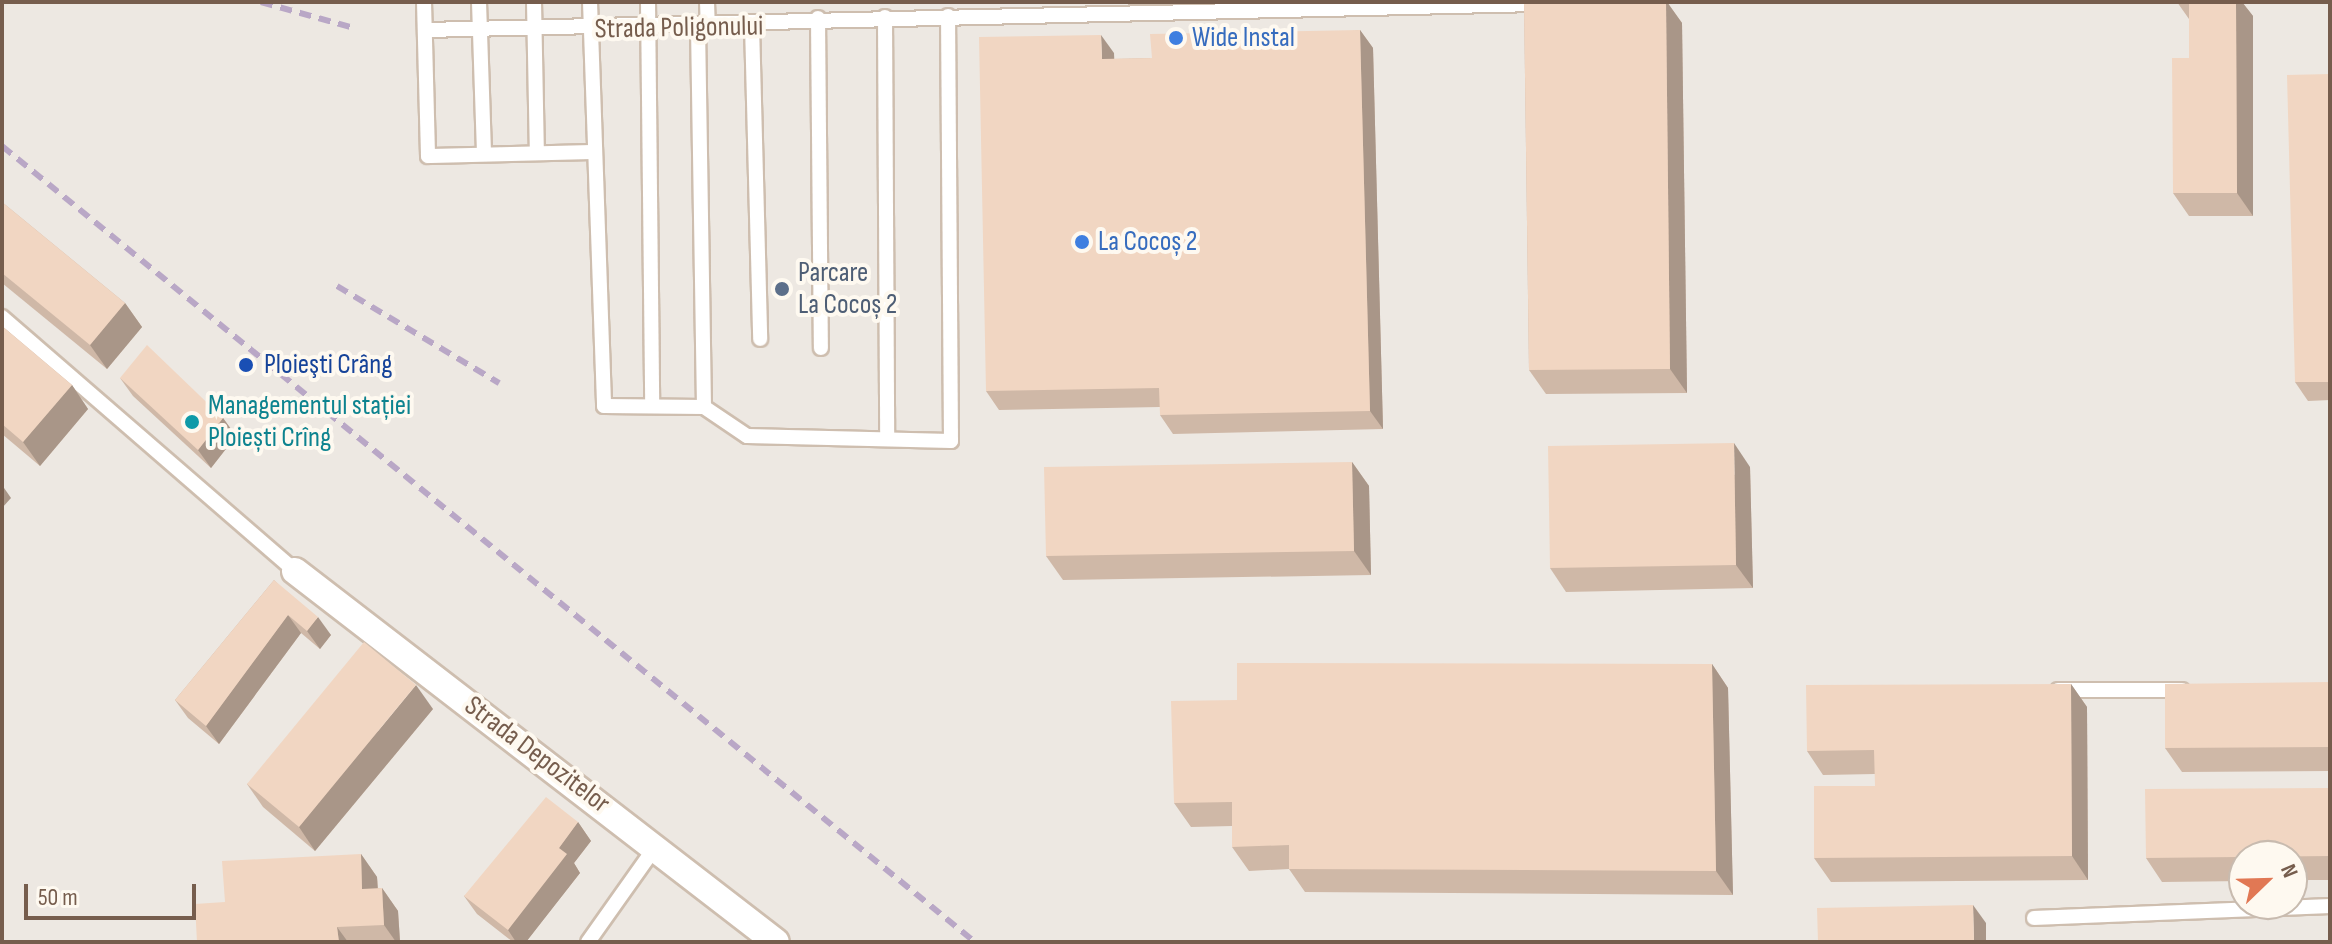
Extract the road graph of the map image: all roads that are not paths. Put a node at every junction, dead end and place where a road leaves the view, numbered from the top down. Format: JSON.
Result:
{"nodes":[{"id":1,"x":424,"y":2,"type":"edge"},
{"id":2,"x":479,"y":2,"type":"edge"},
{"id":3,"x":534,"y":2,"type":"edge"},
{"id":4,"x":590,"y":2,"type":"edge"},
{"id":5,"x":648,"y":2,"type":"edge"},
{"id":6,"x":707,"y":2,"type":"edge"},
{"id":7,"x":1557,"y":3,"type":"edge"},
{"id":8,"x":948,"y":16,"type":"junction"},
{"id":9,"x":885,"y":17,"type":"junction"},
{"id":10,"x":818,"y":18,"type":"junction"},
{"id":11,"x":752,"y":25,"type":"junction"},
{"id":12,"x":703,"y":26,"type":"junction"},
{"id":13,"x":648,"y":27,"type":"junction"},
{"id":14,"x":591,"y":28,"type":"junction"},
{"id":15,"x":534,"y":29,"type":"junction"},
{"id":16,"x":425,"y":30,"type":"junction"},
{"id":17,"x":479,"y":30,"type":"junction"},
{"id":18,"x":595,"y":152,"type":"junction"},
{"id":19,"x":537,"y":153,"type":"junction"},
{"id":20,"x":484,"y":154,"type":"junction"},
{"id":21,"x":2,"y":317,"type":"edge"},
{"id":22,"x":760,"y":339,"type":"dead end"},
{"id":23,"x":821,"y":348,"type":"dead end"},
{"id":24,"x":652,"y":405,"type":"junction"},
{"id":25,"x":704,"y":407,"type":"junction"},
{"id":26,"x":887,"y":439,"type":"junction"},
{"id":27,"x":295,"y":571,"type":"joint"},
{"id":28,"x":2044,"y":690,"type":"edge"},
{"id":29,"x":2203,"y":690,"type":"edge"},
{"id":30,"x":656,"y":846,"type":"junction"},
{"id":31,"x":2330,"y":906,"type":"edge"},
{"id":32,"x":2034,"y":918,"type":"dead end"},
{"id":33,"x":588,"y":942,"type":"edge"},
{"id":34,"x":776,"y":942,"type":"edge"}],
"edges":[{"from":1,"to":16,"type":"lane"},
{"from":2,"to":17,"type":"lane"},
{"from":3,"to":15,"type":"lane"},
{"from":4,"to":14,"type":"lane"},
{"from":5,"to":13,"type":"lane"},
{"from":6,"to":12,"type":"lane"},
{"from":7,"to":8,"type":"lane","name":"Strada Poligonului"},
{"from":8,"to":9,"type":"lane","name":"Strada Poligonului"},
{"from":8,"to":26,"type":"lane"},
{"from":9,"to":10,"type":"lane","name":"Strada Poligonului"},
{"from":9,"to":26,"type":"lane"},
{"from":10,"to":11,"type":"lane","name":"Strada Poligonului"},
{"from":10,"to":23,"type":"lane"},
{"from":11,"to":12,"type":"lane","name":"Strada Poligonului"},
{"from":11,"to":22,"type":"lane"},
{"from":12,"to":13,"type":"lane","name":"Strada Poligonului"},
{"from":12,"to":25,"type":"lane"},
{"from":13,"to":14,"type":"lane","name":"Strada Poligonului"},
{"from":13,"to":24,"type":"lane"},
{"from":14,"to":15,"type":"lane","name":"Strada Poligonului"},
{"from":14,"to":18,"type":"lane"},
{"from":15,"to":17,"type":"lane","name":"Strada Poligonului"},
{"from":15,"to":19,"type":"lane"},
{"from":16,"to":17,"type":"lane","name":"Strada Poligonului"},
{"from":16,"to":20,"type":"lane"},
{"from":17,"to":20,"type":"lane"},
{"from":18,"to":19,"type":"lane"},
{"from":18,"to":24,"type":"lane"},
{"from":19,"to":20,"type":"lane"},
{"from":21,"to":27,"type":"lane"},
{"from":24,"to":25,"type":"lane"},
{"from":25,"to":26,"type":"lane"},
{"from":27,"to":30,"type":"street","name":"Strada Depozitelor"},
{"from":28,"to":29,"type":"lane"},
{"from":30,"to":33,"type":"lane"},
{"from":30,"to":34,"type":"street","name":"Strada Depozitelor"},
{"from":31,"to":32,"type":"lane"}]}
